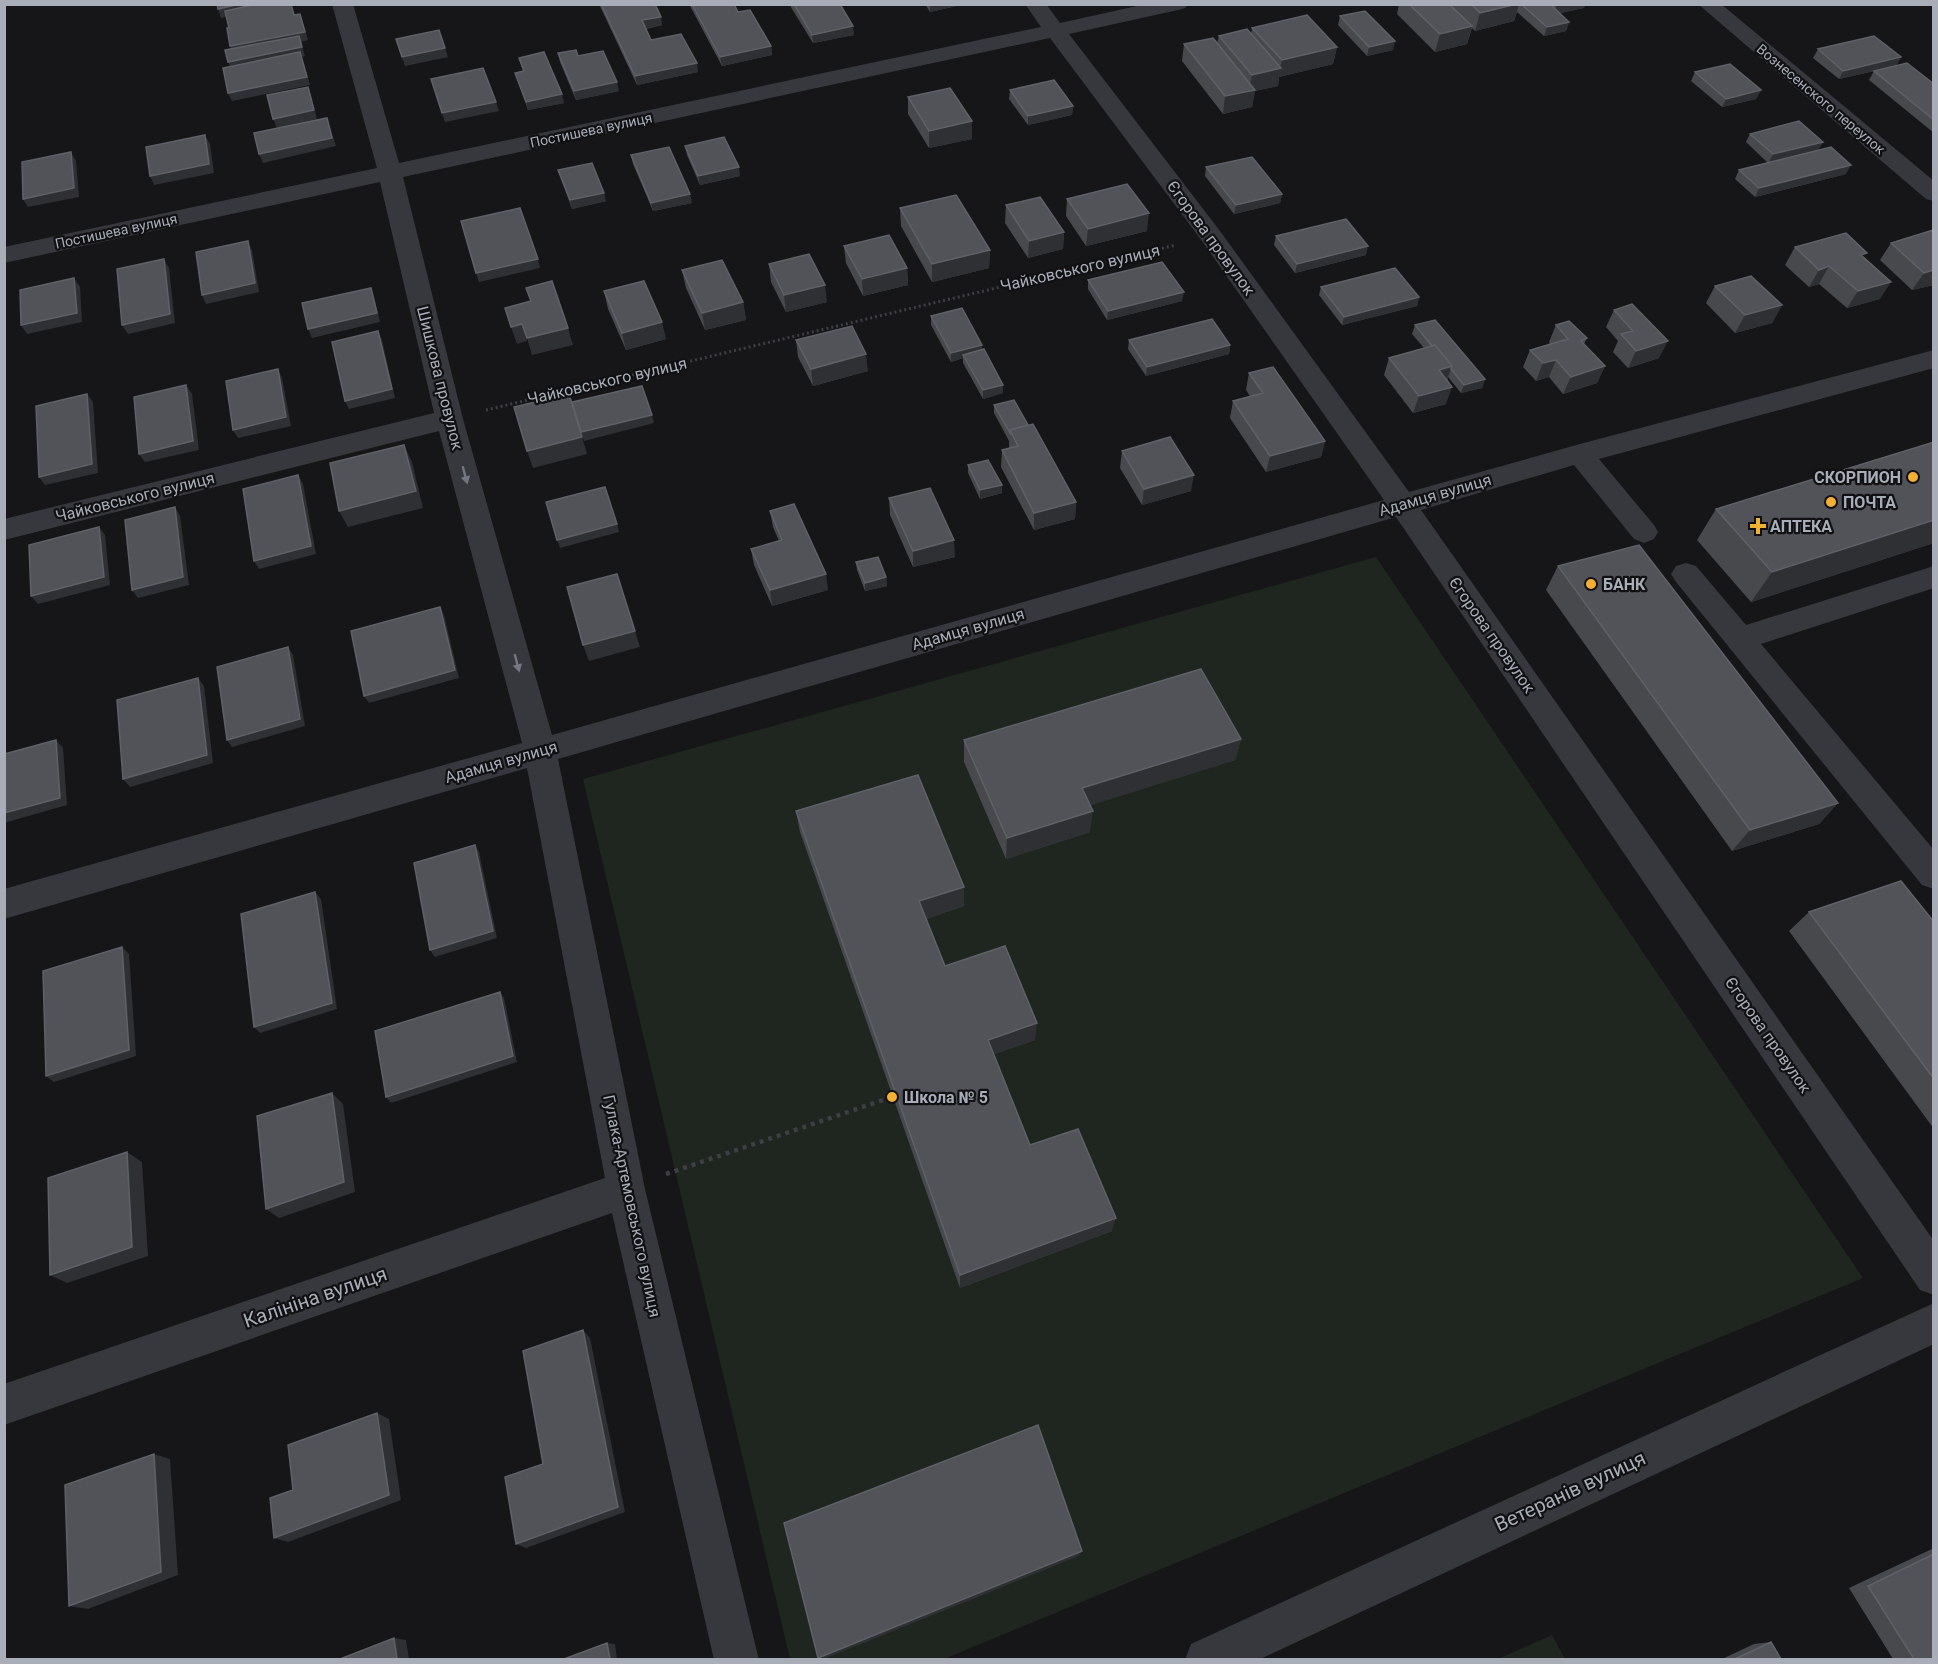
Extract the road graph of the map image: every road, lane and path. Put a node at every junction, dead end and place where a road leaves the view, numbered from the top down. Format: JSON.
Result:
{"nodes":[{"id":1,"x":342,"y":4,"type":"edge"},
{"id":2,"x":1035,"y":4,"type":"edge"},
{"id":3,"x":1178,"y":4,"type":"edge"},
{"id":4,"x":1708,"y":4,"type":"edge"},
{"id":5,"x":1055,"y":31,"type":"junction"},
{"id":6,"x":390,"y":173,"type":"junction"},
{"id":7,"x":1934,"y":194,"type":"edge"},
{"id":8,"x":1211,"y":236,"type":"junction"},
{"id":9,"x":4,"y":255,"type":"edge"},
{"id":10,"x":1929,"y":366,"type":"edge"},
{"id":11,"x":450,"y":419,"type":"junction"},
{"id":12,"x":1580,"y":454,"type":"junction"},
{"id":13,"x":1403,"y":505,"type":"junction"},
{"id":14,"x":4,"y":530,"type":"edge"},
{"id":15,"x":1644,"y":532,"type":"dead end"},
{"id":16,"x":1686,"y":574,"type":"dead end"},
{"id":17,"x":1934,"y":578,"type":"edge"},
{"id":18,"x":1739,"y":639,"type":"junction"},
{"id":19,"x":540,"y":750,"type":"junction"},
{"id":20,"x":1934,"y":875,"type":"edge"},
{"id":21,"x":4,"y":904,"type":"edge"},
{"id":22,"x":892,"y":1097,"type":"edge"},
{"id":23,"x":626,"y":1189,"type":"junction"},
{"id":24,"x":1934,"y":1276,"type":"edge"},
{"id":25,"x":1934,"y":1323,"type":"edge"},
{"id":26,"x":4,"y":1406,"type":"edge"},
{"id":27,"x":737,"y":1659,"type":"edge"},
{"id":28,"x":1206,"y":1659,"type":"edge"}],
"edges":[{"from":1,"to":6,"type":"street","name":"Шишкова провулок"},
{"from":2,"to":5,"type":"street","name":"Єгорова провулок"},
{"from":3,"to":5,"type":"street","name":"Постишева вулиця"},
{"from":4,"to":7,"type":"street","name":"Вознесенского переулок"},
{"from":5,"to":6,"type":"street","name":"Постишева вулиця"},
{"from":5,"to":8,"type":"street","name":"Єгорова провулок"},
{"from":6,"to":9,"type":"street","name":"Постишева вулиця"},
{"from":6,"to":11,"type":"street","name":"Шишкова провулок"},
{"from":8,"to":11,"type":"path","name":"Чайковського вулиця"},
{"from":8,"to":13,"type":"street","name":"Єгорова провулок"},
{"from":10,"to":12,"type":"street","name":"Адамця вулиця"},
{"from":11,"to":14,"type":"street","name":"Чайковського вулиця"},
{"from":11,"to":19,"type":"street","name":"Шишкова провулок","one_way":true},
{"from":12,"to":13,"type":"street","name":"Адамця вулиця"},
{"from":12,"to":15,"type":"street"},
{"from":13,"to":19,"type":"street","name":"Адамця вулиця"},
{"from":13,"to":24,"type":"street","name":"Єгорова провулок"},
{"from":16,"to":18,"type":"street"},
{"from":17,"to":18,"type":"street"},
{"from":18,"to":20,"type":"street"},
{"from":19,"to":21,"type":"street","name":"Адамця вулиця"},
{"from":19,"to":23,"type":"street","name":"Гулака-Артемовського вулиця"},
{"from":22,"to":23,"type":"path"},
{"from":23,"to":26,"type":"street","name":"Калініна вулиця"},
{"from":23,"to":27,"type":"street","name":"Гулака-Артемовського вулиця"},
{"from":25,"to":28,"type":"street","name":"Ветеранів вулиця"}]}
